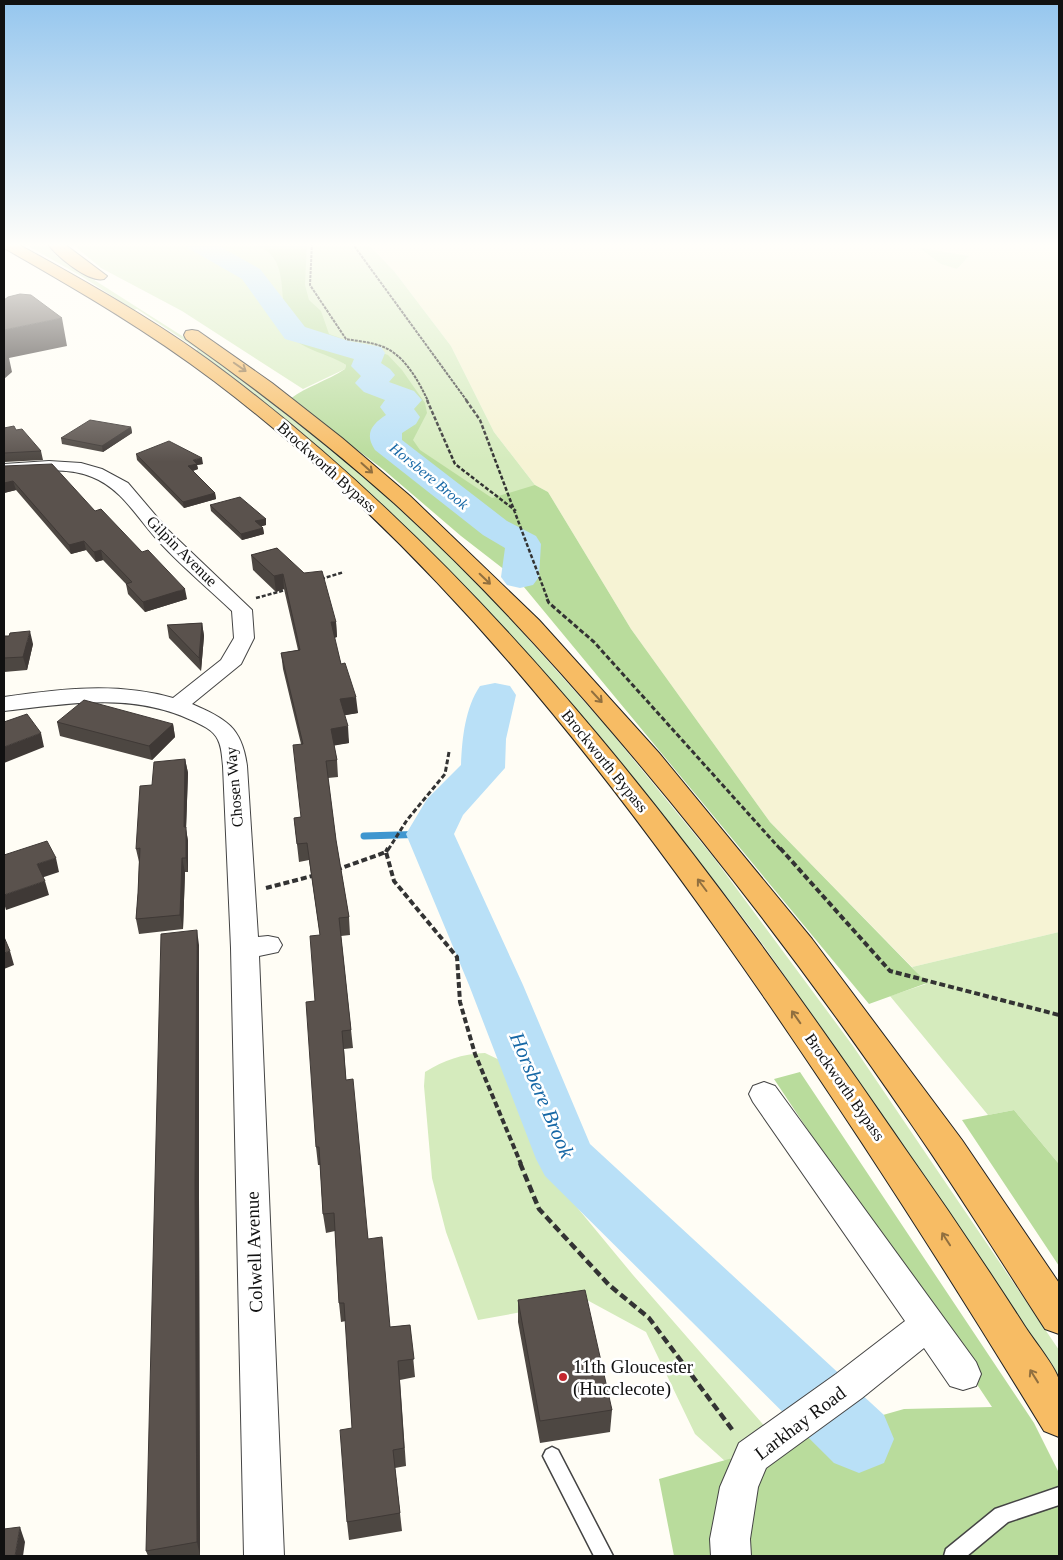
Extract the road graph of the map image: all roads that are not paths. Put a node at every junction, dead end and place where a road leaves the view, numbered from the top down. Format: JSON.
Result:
{"nodes":[{"id":1,"x":131,"y":316,"type":"edge"},
{"id":2,"x":164,"y":316,"type":"edge"},
{"id":3,"x":4,"y":469,"type":"edge"},
{"id":4,"x":4,"y":704,"type":"edge"},
{"id":5,"x":176,"y":706,"type":"junction"},
{"id":6,"x":241,"y":894,"type":"joint"},
{"id":7,"x":764,"y":1094,"type":"dead end"},
{"id":8,"x":1059,"y":1316,"type":"edge"},
{"id":9,"x":926,"y":1325,"type":"junction"},
{"id":10,"x":963,"y":1374,"type":"dead end"},
{"id":11,"x":1059,"y":1417,"type":"edge"},
{"id":12,"x":552,"y":1456,"type":"dead end"},
{"id":13,"x":1059,"y":1496,"type":"edge"},
{"id":14,"x":264,"y":1556,"type":"edge"},
{"id":15,"x":604,"y":1556,"type":"edge"},
{"id":16,"x":731,"y":1556,"type":"edge"},
{"id":17,"x":953,"y":1556,"type":"edge"}],
"edges":[{"from":11,"to":1,"type":"highway","name":"Brockworth Bypass","one_way":true},
{"from":2,"to":8,"type":"highway","name":"Brockworth Bypass","one_way":true},
{"from":3,"to":5,"type":"street","name":"Gilpin Avenue"},
{"from":4,"to":5,"type":"street","name":"Chosen Way"},
{"from":5,"to":6,"type":"street","name":"Chosen Way"},
{"from":6,"to":14,"type":"street","name":"Colwell Avenue"},
{"from":7,"to":9,"type":"street"},
{"from":9,"to":10,"type":"street"},
{"from":9,"to":16,"type":"street","name":"Larkhay Road"},
{"from":12,"to":15,"type":"lane"},
{"from":13,"to":17,"type":"lane"}]}
